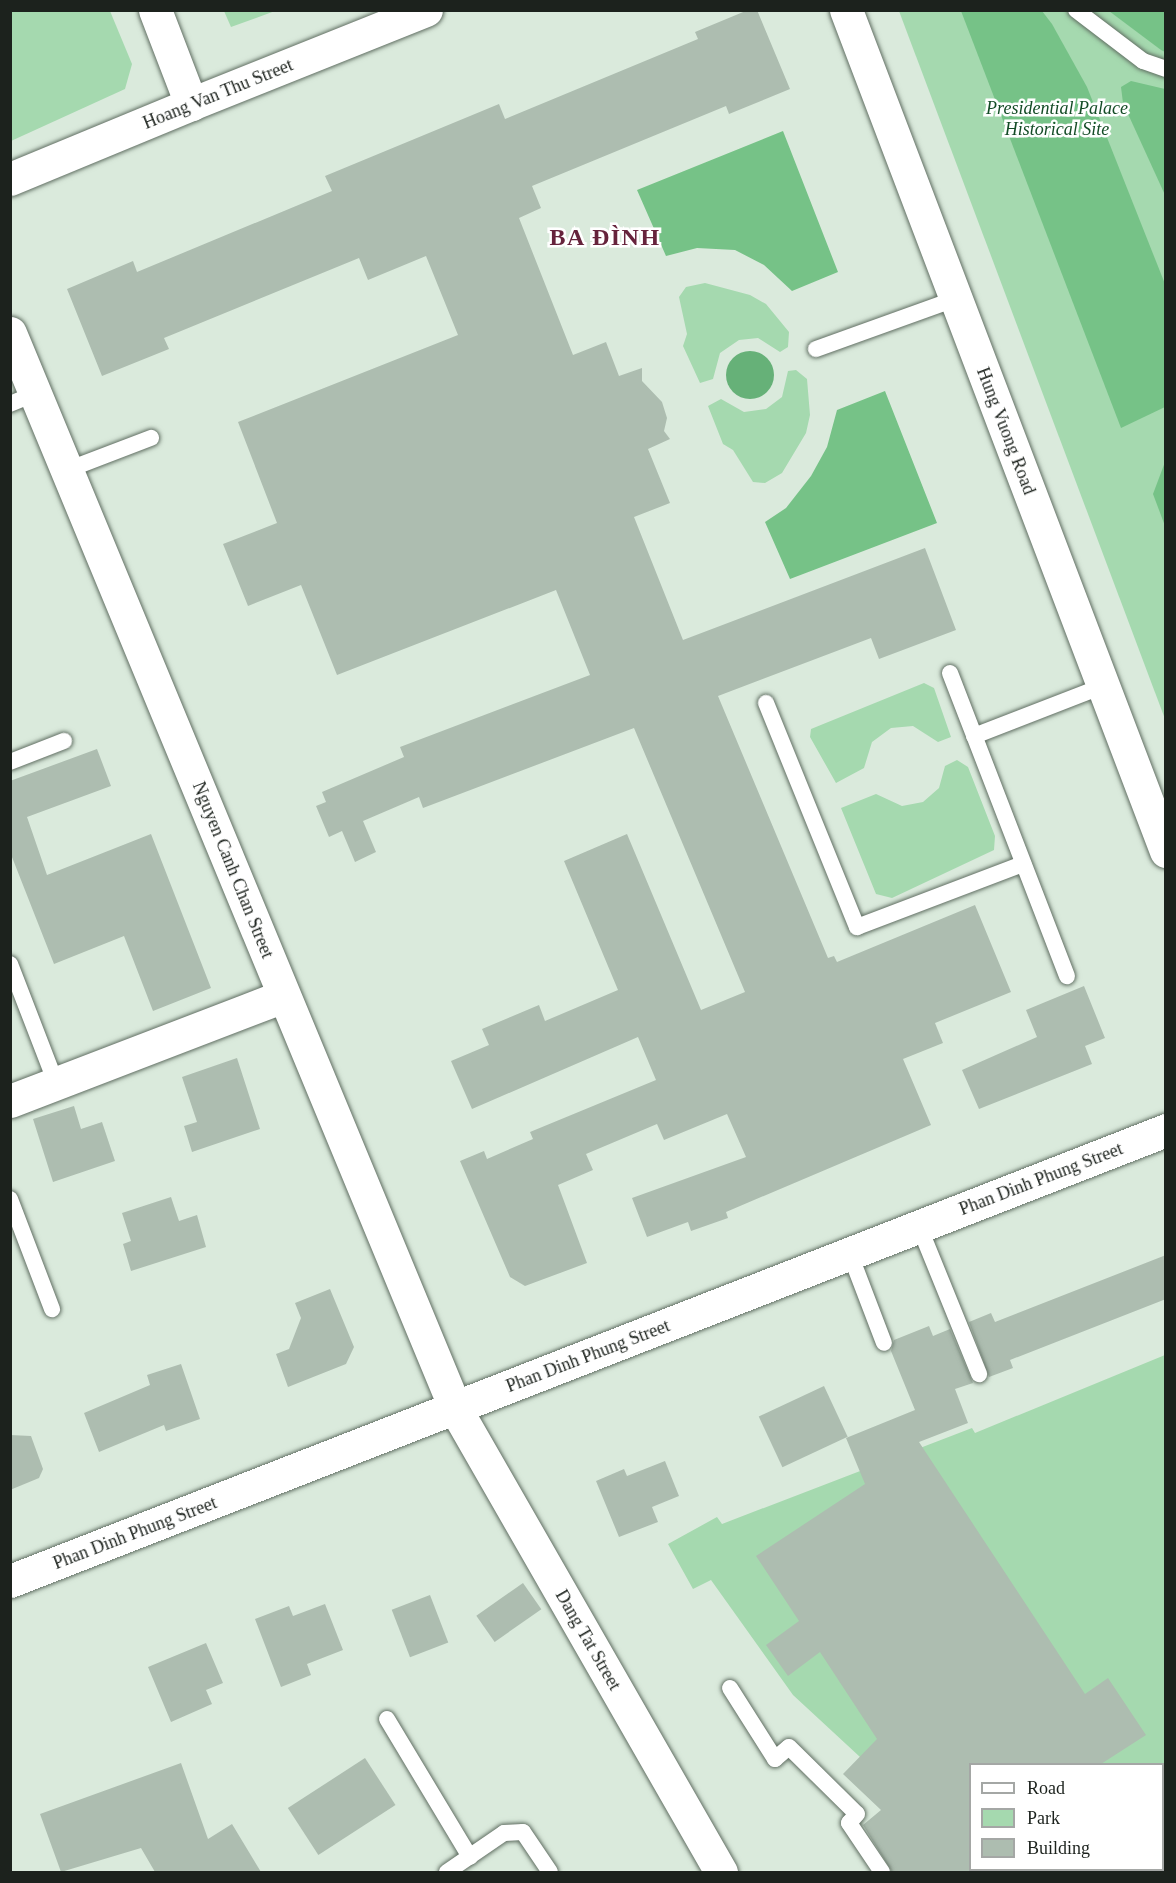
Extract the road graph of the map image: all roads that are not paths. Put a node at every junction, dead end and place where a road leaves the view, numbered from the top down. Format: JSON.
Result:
{"nodes":[{"id":1,"x":155,"y":10,"type":"edge"},
{"id":2,"x":426,"y":10,"type":"edge"},
{"id":3,"x":846,"y":10,"type":"edge"},
{"id":4,"x":1076,"y":10,"type":"edge"},
{"id":5,"x":1166,"y":69,"type":"edge"},
{"id":6,"x":191,"y":104,"type":"junction"},
{"id":7,"x":10,"y":179,"type":"edge"},
{"id":8,"x":955,"y":299,"type":"junction"},
{"id":9,"x":10,"y":333,"type":"edge"},
{"id":10,"x":816,"y":349,"type":"dead end"},
{"id":11,"x":23,"y":398,"type":"edge"},
{"id":12,"x":151,"y":438,"type":"dead end"},
{"id":13,"x":68,"y":470,"type":"junction"},
{"id":14,"x":950,"y":673,"type":"dead end"},
{"id":15,"x":1102,"y":686,"type":"junction"},
{"id":16,"x":766,"y":703,"type":"dead end"},
{"id":17,"x":974,"y":736,"type":"junction"},
{"id":18,"x":64,"y":741,"type":"dead end"},
{"id":19,"x":10,"y":762,"type":"edge"},
{"id":20,"x":1166,"y":851,"type":"edge"},
{"id":21,"x":1023,"y":864,"type":"junction"},
{"id":22,"x":10,"y":964,"type":"edge"},
{"id":23,"x":1067,"y":976,"type":"dead end"},
{"id":24,"x":284,"y":996,"type":"junction"},
{"id":25,"x":56,"y":1083,"type":"junction"},
{"id":26,"x":10,"y":1101,"type":"edge"},
{"id":27,"x":1166,"y":1130,"type":"edge"},
{"id":28,"x":10,"y":1199,"type":"edge"},
{"id":29,"x":919,"y":1226,"type":"junction"},
{"id":30,"x":850,"y":1254,"type":"junction"},
{"id":31,"x":52,"y":1310,"type":"dead end"},
{"id":32,"x":884,"y":1343,"type":"dead end"},
{"id":33,"x":979,"y":1374,"type":"dead end"},
{"id":34,"x":455,"y":1408,"type":"junction"},
{"id":35,"x":10,"y":1581,"type":"edge"},
{"id":36,"x":730,"y":1688,"type":"dead end"},
{"id":37,"x":387,"y":1719,"type":"dead end"},
{"id":38,"x":470,"y":1857,"type":"junction"},
{"id":39,"x":447,"y":1872,"type":"edge"},
{"id":40,"x":550,"y":1872,"type":"edge"},
{"id":41,"x":721,"y":1872,"type":"edge"},
{"id":42,"x":882,"y":1872,"type":"edge"}],
"edges":[{"from":1,"to":6,"type":"main road"},
{"from":2,"to":6,"type":"main road","name":"Hoang Van Thu Street"},
{"from":3,"to":8,"type":"main road","name":"Hung Vuong Road"},
{"from":4,"to":5,"type":"lane"},
{"from":6,"to":7,"type":"main road","name":"Hoang Van Thu Street"},
{"from":8,"to":10,"type":"lane"},
{"from":8,"to":15,"type":"main road","name":"Hung Vuong Road"},
{"from":9,"to":11,"type":"main road","name":"Nguyen Canh Chan Street"},
{"from":11,"to":13,"type":"main road","name":"Nguyen Canh Chan Street"},
{"from":12,"to":13,"type":"lane"},
{"from":13,"to":24,"type":"main road","name":"Nguyen Canh Chan Street"},
{"from":14,"to":17,"type":"lane"},
{"from":15,"to":17,"type":"lane"},
{"from":15,"to":20,"type":"main road","name":"Hung Vuong Road"},
{"from":16,"to":21,"type":"lane"},
{"from":17,"to":21,"type":"lane"},
{"from":18,"to":19,"type":"lane"},
{"from":21,"to":23,"type":"lane"},
{"from":22,"to":25,"type":"lane"},
{"from":24,"to":25,"type":"main road"},
{"from":24,"to":34,"type":"main road","name":"Nguyen Canh Chan Street"},
{"from":25,"to":26,"type":"main road"},
{"from":27,"to":29,"type":"main road","name":"Phan Dinh Phung Street"},
{"from":28,"to":31,"type":"lane"},
{"from":29,"to":30,"type":"main road","name":"Phan Dinh Phung Street"},
{"from":29,"to":33,"type":"lane"},
{"from":30,"to":32,"type":"lane"},
{"from":30,"to":34,"type":"main road","name":"Phan Dinh Phung Street"},
{"from":34,"to":35,"type":"main road","name":"Phan Dinh Phung Street"},
{"from":34,"to":41,"type":"main road","name":"Dang Tat Street"},
{"from":36,"to":42,"type":"lane"},
{"from":37,"to":38,"type":"lane"},
{"from":38,"to":39,"type":"lane"},
{"from":38,"to":40,"type":"lane"}]}
